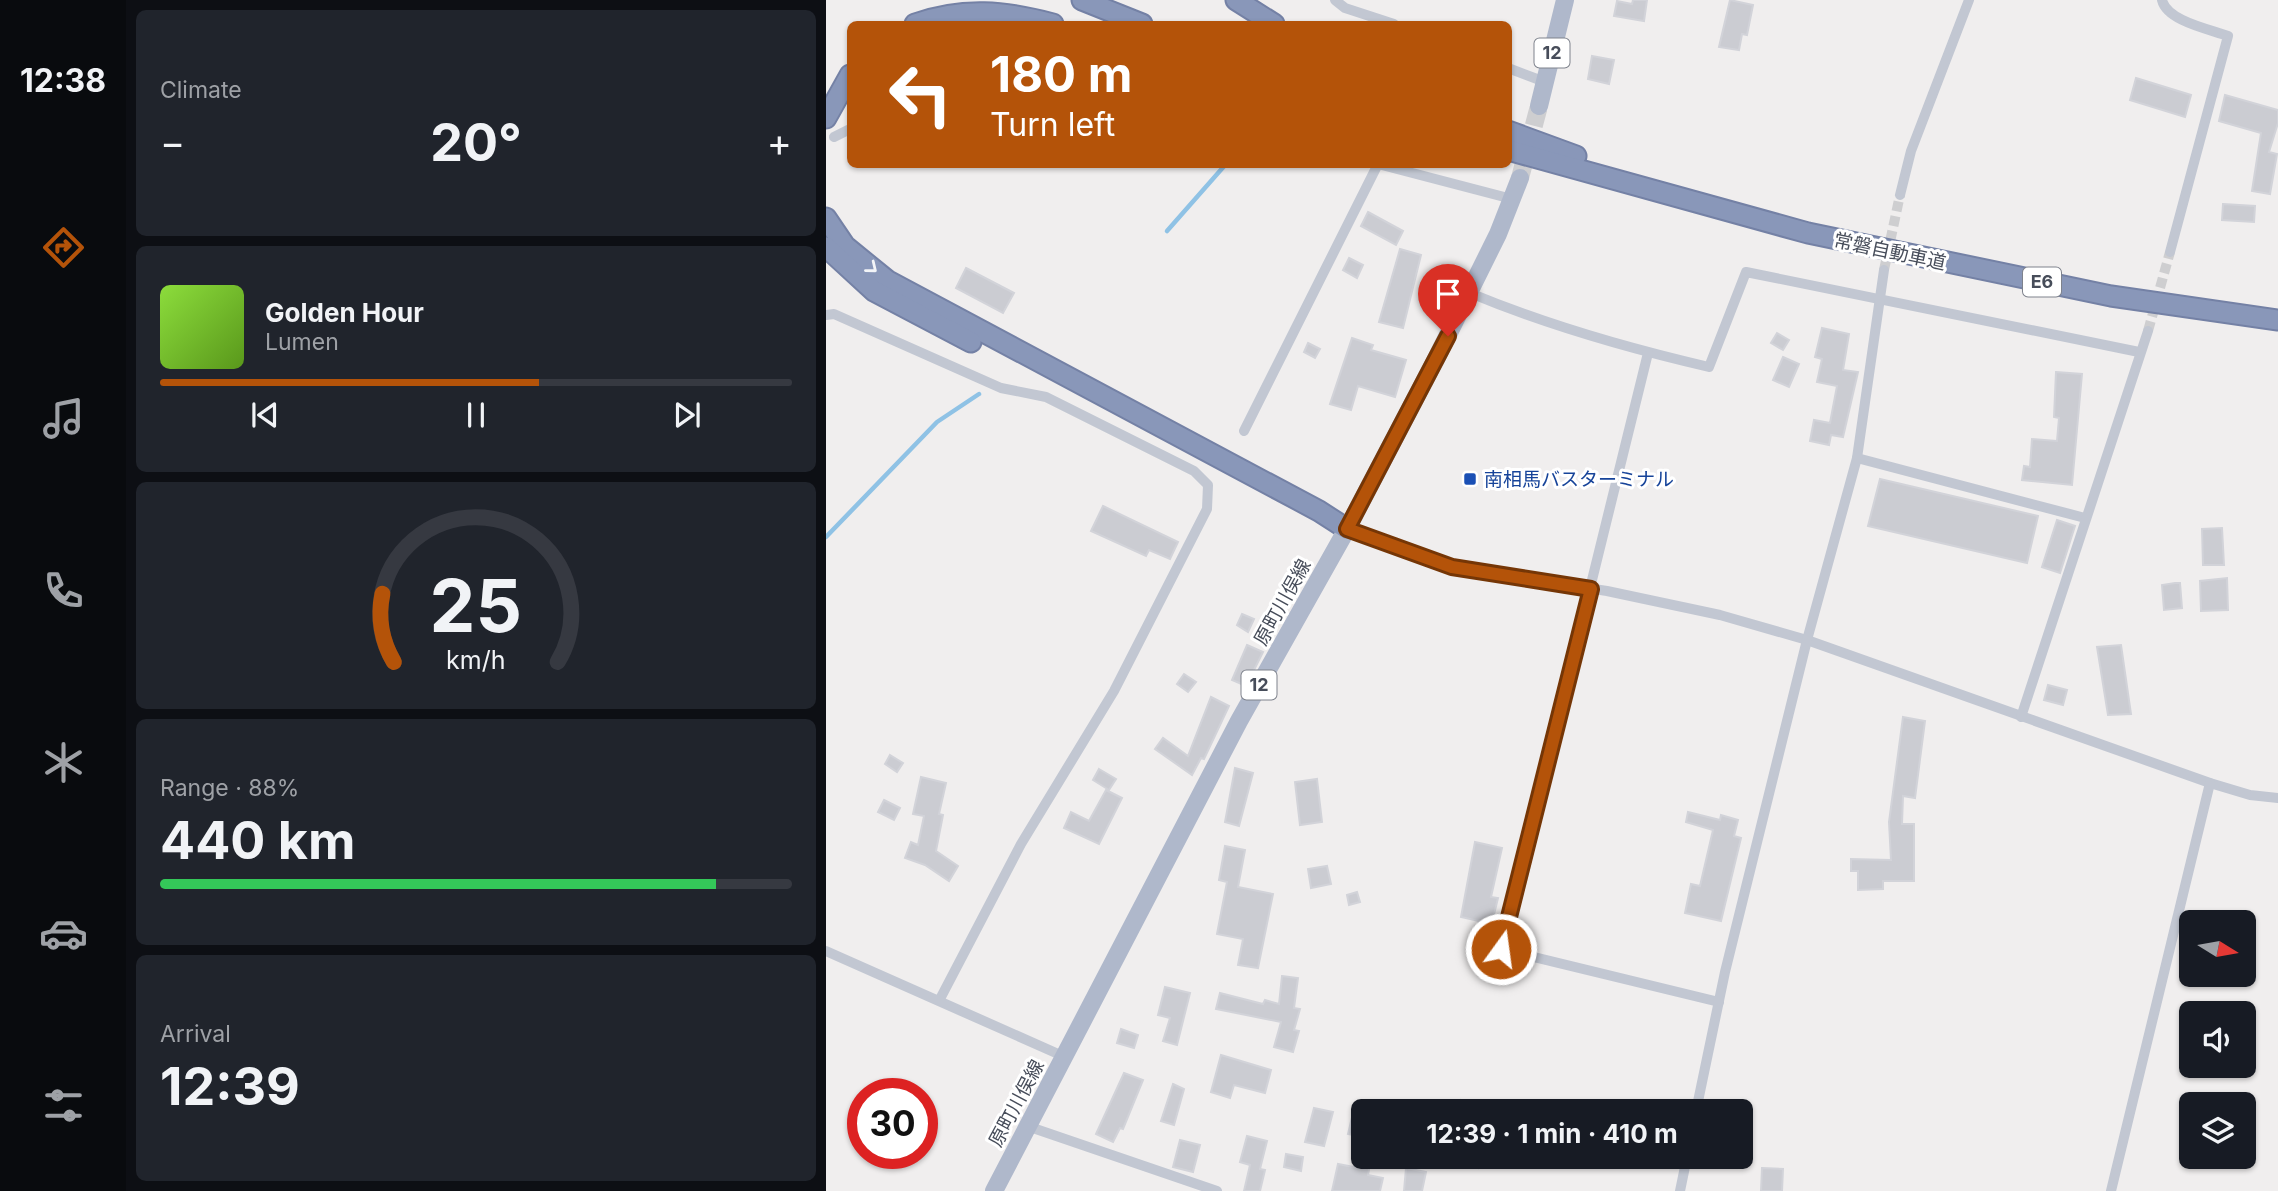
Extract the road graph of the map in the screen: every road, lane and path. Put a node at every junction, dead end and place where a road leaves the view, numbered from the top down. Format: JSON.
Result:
{"nodes":[{"id":1,"x":1082,"y":0,"type":"edge"},
{"id":2,"x":1236,"y":0,"type":"edge"},
{"id":3,"x":1335,"y":0,"type":"edge"},
{"id":4,"x":1565,"y":0,"type":"edge"},
{"id":5,"x":1969,"y":0,"type":"edge"},
{"id":6,"x":2162,"y":0,"type":"edge"},
{"id":7,"x":927,"y":21,"type":"edge"},
{"id":8,"x":1038,"y":21,"type":"edge"},
{"id":9,"x":1134,"y":21,"type":"edge"},
{"id":10,"x":1269,"y":21,"type":"edge"},
{"id":11,"x":1385,"y":21,"type":"edge"},
{"id":12,"x":1512,"y":70,"type":"edge"},
{"id":13,"x":847,"y":80,"type":"edge"},
{"id":14,"x":1545,"y":82,"type":"junction"},
{"id":15,"x":1539,"y":106,"type":"tunnel mouth"},
{"id":16,"x":826,"y":118,"type":"edge"},
{"id":17,"x":847,"y":130,"type":"edge"},
{"id":18,"x":1512,"y":132,"type":"edge"},
{"id":19,"x":834,"y":137,"type":"dead end"},
{"id":20,"x":1512,"y":151,"type":"edge"},
{"id":21,"x":1376,"y":168,"type":"edge"},
{"id":22,"x":1393,"y":168,"type":"edge"},
{"id":23,"x":1520,"y":178,"type":"tunnel mouth"},
{"id":24,"x":1900,"y":195,"type":"tunnel mouth"},
{"id":25,"x":1512,"y":199,"type":"junction"},
{"id":26,"x":826,"y":218,"type":"edge"},
{"id":27,"x":1808,"y":233,"type":"junction"},
{"id":28,"x":826,"y":247,"type":"edge"},
{"id":29,"x":2170,"y":252,"type":"tunnel mouth"},
{"id":30,"x":1884,"y":270,"type":"tunnel mouth"},
{"id":31,"x":1470,"y":293,"type":"junction"},
{"id":32,"x":1880,"y":299,"type":"junction"},
{"id":33,"x":826,"y":315,"type":"edge"},
{"id":34,"x":2278,"y":320,"type":"edge"},
{"id":35,"x":2148,"y":331,"type":"tunnel mouth"},
{"id":36,"x":2139,"y":352,"type":"junction"},
{"id":37,"x":1648,"y":353,"type":"junction"},
{"id":38,"x":1244,"y":431,"type":"dead end"},
{"id":39,"x":1857,"y":458,"type":"junction"},
{"id":40,"x":2085,"y":518,"type":"junction"},
{"id":41,"x":1347,"y":529,"type":"junction"},
{"id":42,"x":1591,"y":589,"type":"junction"},
{"id":43,"x":1807,"y":640,"type":"junction"},
{"id":44,"x":2021,"y":717,"type":"junction"},
{"id":45,"x":2210,"y":783,"type":"junction"},
{"id":46,"x":2278,"y":798,"type":"edge"},
{"id":47,"x":826,"y":951,"type":"edge"},
{"id":48,"x":940,"y":999,"type":"junction"},
{"id":49,"x":1719,"y":1002,"type":"junction"},
{"id":50,"x":1065,"y":1057,"type":"junction"},
{"id":51,"x":1699,"y":1099,"type":"edge"},
{"id":52,"x":1027,"y":1126,"type":"junction"},
{"id":53,"x":1685,"y":1169,"type":"edge"},
{"id":54,"x":994,"y":1191,"type":"edge"},
{"id":55,"x":1217,"y":1191,"type":"edge"},
{"id":56,"x":1680,"y":1191,"type":"edge"},
{"id":57,"x":2111,"y":1191,"type":"edge"}],
"edges":[{"from":1,"to":9,"type":"highway"},
{"from":2,"to":10,"type":"highway"},
{"from":3,"to":11,"type":"street"},
{"from":4,"to":14,"type":"main road","number":"12"},
{"from":5,"to":24,"type":"street"},
{"from":6,"to":29,"type":"street"},
{"from":7,"to":8,"type":"highway"},
{"from":12,"to":14,"type":"street"},
{"from":13,"to":16,"type":"highway"},
{"from":14,"to":15,"type":"main road","number":"12"},
{"from":17,"to":19,"type":"street"},
{"from":18,"to":27,"type":"highway"},
{"from":20,"to":27,"type":"highway","name":"常磐自動車道","number":"E6"},
{"from":21,"to":38,"type":"street"},
{"from":22,"to":25,"type":"street"},
{"from":23,"to":25,"type":"main road","name":"原町川俣線","number":"12"},
{"from":25,"to":31,"type":"main road","name":"原町川俣線","number":"12"},
{"from":26,"to":41,"type":"highway","one_way":true},
{"from":27,"to":34,"type":"highway","name":"常磐自動車道","number":"E6"},
{"from":28,"to":41,"type":"highway"},
{"from":30,"to":32,"type":"street"},
{"from":31,"to":37,"type":"street"},
{"from":31,"to":41,"type":"main road","name":"原町川俣線","number":"12"},
{"from":32,"to":36,"type":"street"},
{"from":32,"to":37,"type":"street"},
{"from":32,"to":39,"type":"street"},
{"from":33,"to":48,"type":"street"},
{"from":35,"to":36,"type":"street"},
{"from":36,"to":40,"type":"street"},
{"from":37,"to":42,"type":"street"},
{"from":39,"to":40,"type":"street"},
{"from":39,"to":43,"type":"street"},
{"from":40,"to":44,"type":"street"},
{"from":41,"to":42,"type":"street"},
{"from":41,"to":50,"type":"main road","name":"原町川俣線","number":"12"},
{"from":42,"to":43,"type":"street"},
{"from":42,"to":49,"type":"street"},
{"from":43,"to":44,"type":"street"},
{"from":43,"to":49,"type":"street"},
{"from":44,"to":45,"type":"street"},
{"from":45,"to":46,"type":"street"},
{"from":45,"to":57,"type":"street"},
{"from":47,"to":48,"type":"street"},
{"from":48,"to":50,"type":"street"},
{"from":49,"to":51,"type":"street"},
{"from":50,"to":52,"type":"main road","name":"原町川俣線","number":"12"},
{"from":52,"to":54,"type":"main road","name":"原町川俣線","number":"12"},
{"from":52,"to":55,"type":"street"},
{"from":53,"to":56,"type":"street"}]}
